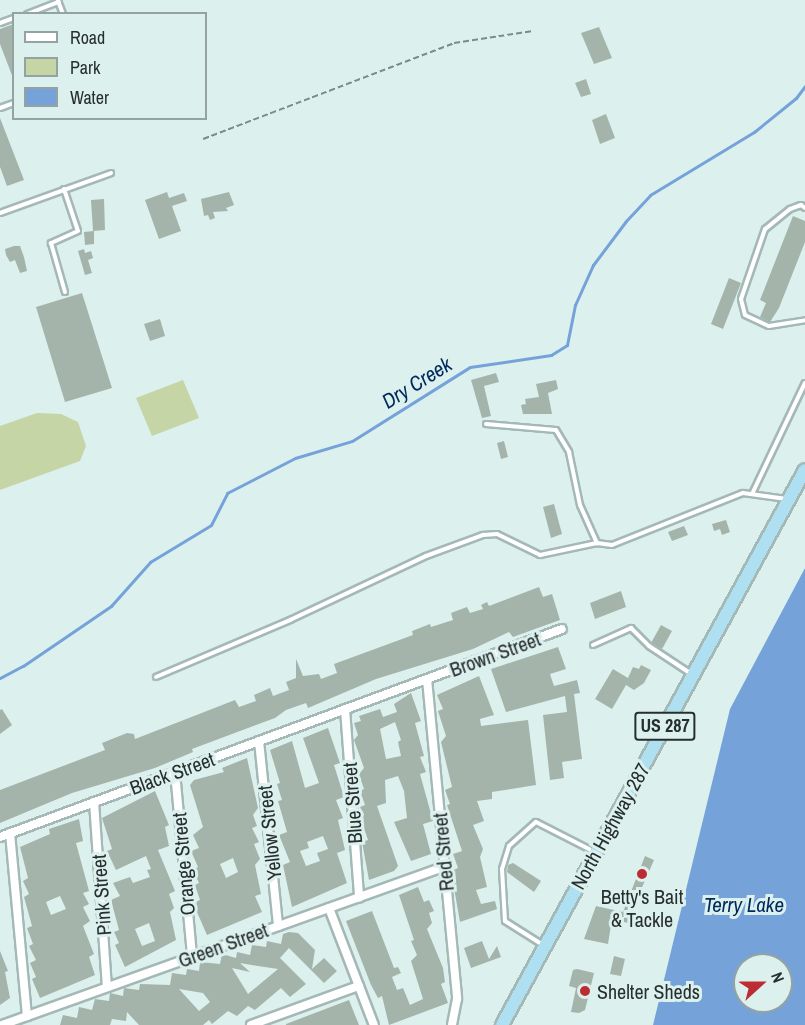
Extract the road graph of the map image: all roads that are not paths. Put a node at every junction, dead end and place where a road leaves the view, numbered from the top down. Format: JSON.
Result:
{"nodes":[{"id":1,"x":58,"y":1,"type":"edge"},
{"id":2,"x":32,"y":12,"type":"edge"},
{"id":3,"x":111,"y":173,"type":"dead end"},
{"id":4,"x":64,"y":189,"type":"junction"},
{"id":5,"x":805,"y":208,"type":"edge"},
{"id":6,"x":0,"y":213,"type":"edge"},
{"id":7,"x":65,"y":292,"type":"dead end"},
{"id":8,"x":805,"y":320,"type":"edge"},
{"id":9,"x":805,"y":383,"type":"edge"},
{"id":10,"x":486,"y":424,"type":"dead end"},
{"id":11,"x":805,"y":470,"type":"edge"},
{"id":12,"x":752,"y":494,"type":"junction"},
{"id":13,"x":789,"y":500,"type":"junction"},
{"id":14,"x":597,"y":543,"type":"junction"},
{"id":15,"x":562,"y":629,"type":"dead end"},
{"id":16,"x":593,"y":645,"type":"dead end"},
{"id":17,"x":693,"y":675,"type":"junction"},
{"id":18,"x":156,"y":677,"type":"dead end"},
{"id":19,"x":427,"y":679,"type":"junction"},
{"id":20,"x":345,"y":709,"type":"junction"},
{"id":21,"x":259,"y":741,"type":"junction"},
{"id":22,"x":175,"y":772,"type":"junction"},
{"id":23,"x":94,"y":802,"type":"junction"},
{"id":24,"x":10,"y":833,"type":"junction"},
{"id":25,"x":0,"y":837,"type":"edge"},
{"id":26,"x":596,"y":853,"type":"junction"},
{"id":27,"x":445,"y":866,"type":"junction"},
{"id":28,"x":359,"y":897,"type":"junction"},
{"id":29,"x":329,"y":908,"type":"junction"},
{"id":30,"x":278,"y":926,"type":"junction"},
{"id":31,"x":546,"y":947,"type":"junction"},
{"id":32,"x":192,"y":957,"type":"junction"},
{"id":33,"x":359,"y":986,"type":"junction"},
{"id":34,"x":107,"y":987,"type":"junction"},
{"id":35,"x":27,"y":1016,"type":"junction"},
{"id":36,"x":2,"y":1025,"type":"edge"},
{"id":37,"x":251,"y":1025,"type":"edge"},
{"id":38,"x":374,"y":1025,"type":"edge"},
{"id":39,"x":452,"y":1025,"type":"edge"},
{"id":40,"x":502,"y":1025,"type":"edge"}],
"edges":[{"from":1,"to":2,"type":"lane"},
{"from":3,"to":4,"type":"lane"},
{"from":4,"to":6,"type":"lane"},
{"from":4,"to":7,"type":"lane"},
{"from":5,"to":8,"type":"lane"},
{"from":9,"to":12,"type":"lane"},
{"from":10,"to":14,"type":"lane"},
{"from":11,"to":13,"type":"highway","name":"North Highway 287","number":"US 287"},
{"from":12,"to":13,"type":"lane"},
{"from":12,"to":14,"type":"lane"},
{"from":13,"to":17,"type":"highway","name":"North Highway 287","number":"US 287"},
{"from":14,"to":18,"type":"lane"},
{"from":15,"to":19,"type":"street","name":"Brown Street"},
{"from":16,"to":17,"type":"lane"},
{"from":17,"to":26,"type":"highway","name":"North Highway 287","number":"US 287"},
{"from":19,"to":20,"type":"street","name":"Brown Street"},
{"from":19,"to":27,"type":"street","name":"Red Street"},
{"from":20,"to":21,"type":"street","name":"Black Street"},
{"from":20,"to":28,"type":"street","name":"Blue Street"},
{"from":21,"to":22,"type":"street","name":"Black Street"},
{"from":21,"to":30,"type":"street","name":"Yellow Street"},
{"from":22,"to":23,"type":"street","name":"Black Street"},
{"from":22,"to":32,"type":"street","name":"Orange Street"},
{"from":23,"to":24,"type":"street","name":"Black Street"},
{"from":23,"to":34,"type":"street","name":"Pink Street"},
{"from":24,"to":25,"type":"street","name":"Black Street"},
{"from":24,"to":35,"type":"street"},
{"from":26,"to":31,"type":"highway","name":"North Highway 287","number":"US 287"},
{"from":26,"to":31,"type":"lane"},
{"from":27,"to":28,"type":"street","name":"Green Street"},
{"from":27,"to":39,"type":"street","name":"Red Street"},
{"from":28,"to":29,"type":"street","name":"Green Street"},
{"from":29,"to":30,"type":"street","name":"Green Street"},
{"from":29,"to":33,"type":"street"},
{"from":30,"to":32,"type":"street","name":"Green Street"},
{"from":31,"to":40,"type":"highway","name":"North Highway 287","number":"US 287"},
{"from":32,"to":34,"type":"street","name":"Green Street"},
{"from":33,"to":37,"type":"street"},
{"from":33,"to":38,"type":"street"},
{"from":34,"to":35,"type":"street","name":"Green Street"},
{"from":35,"to":36,"type":"street","name":"Green Street"}]}
